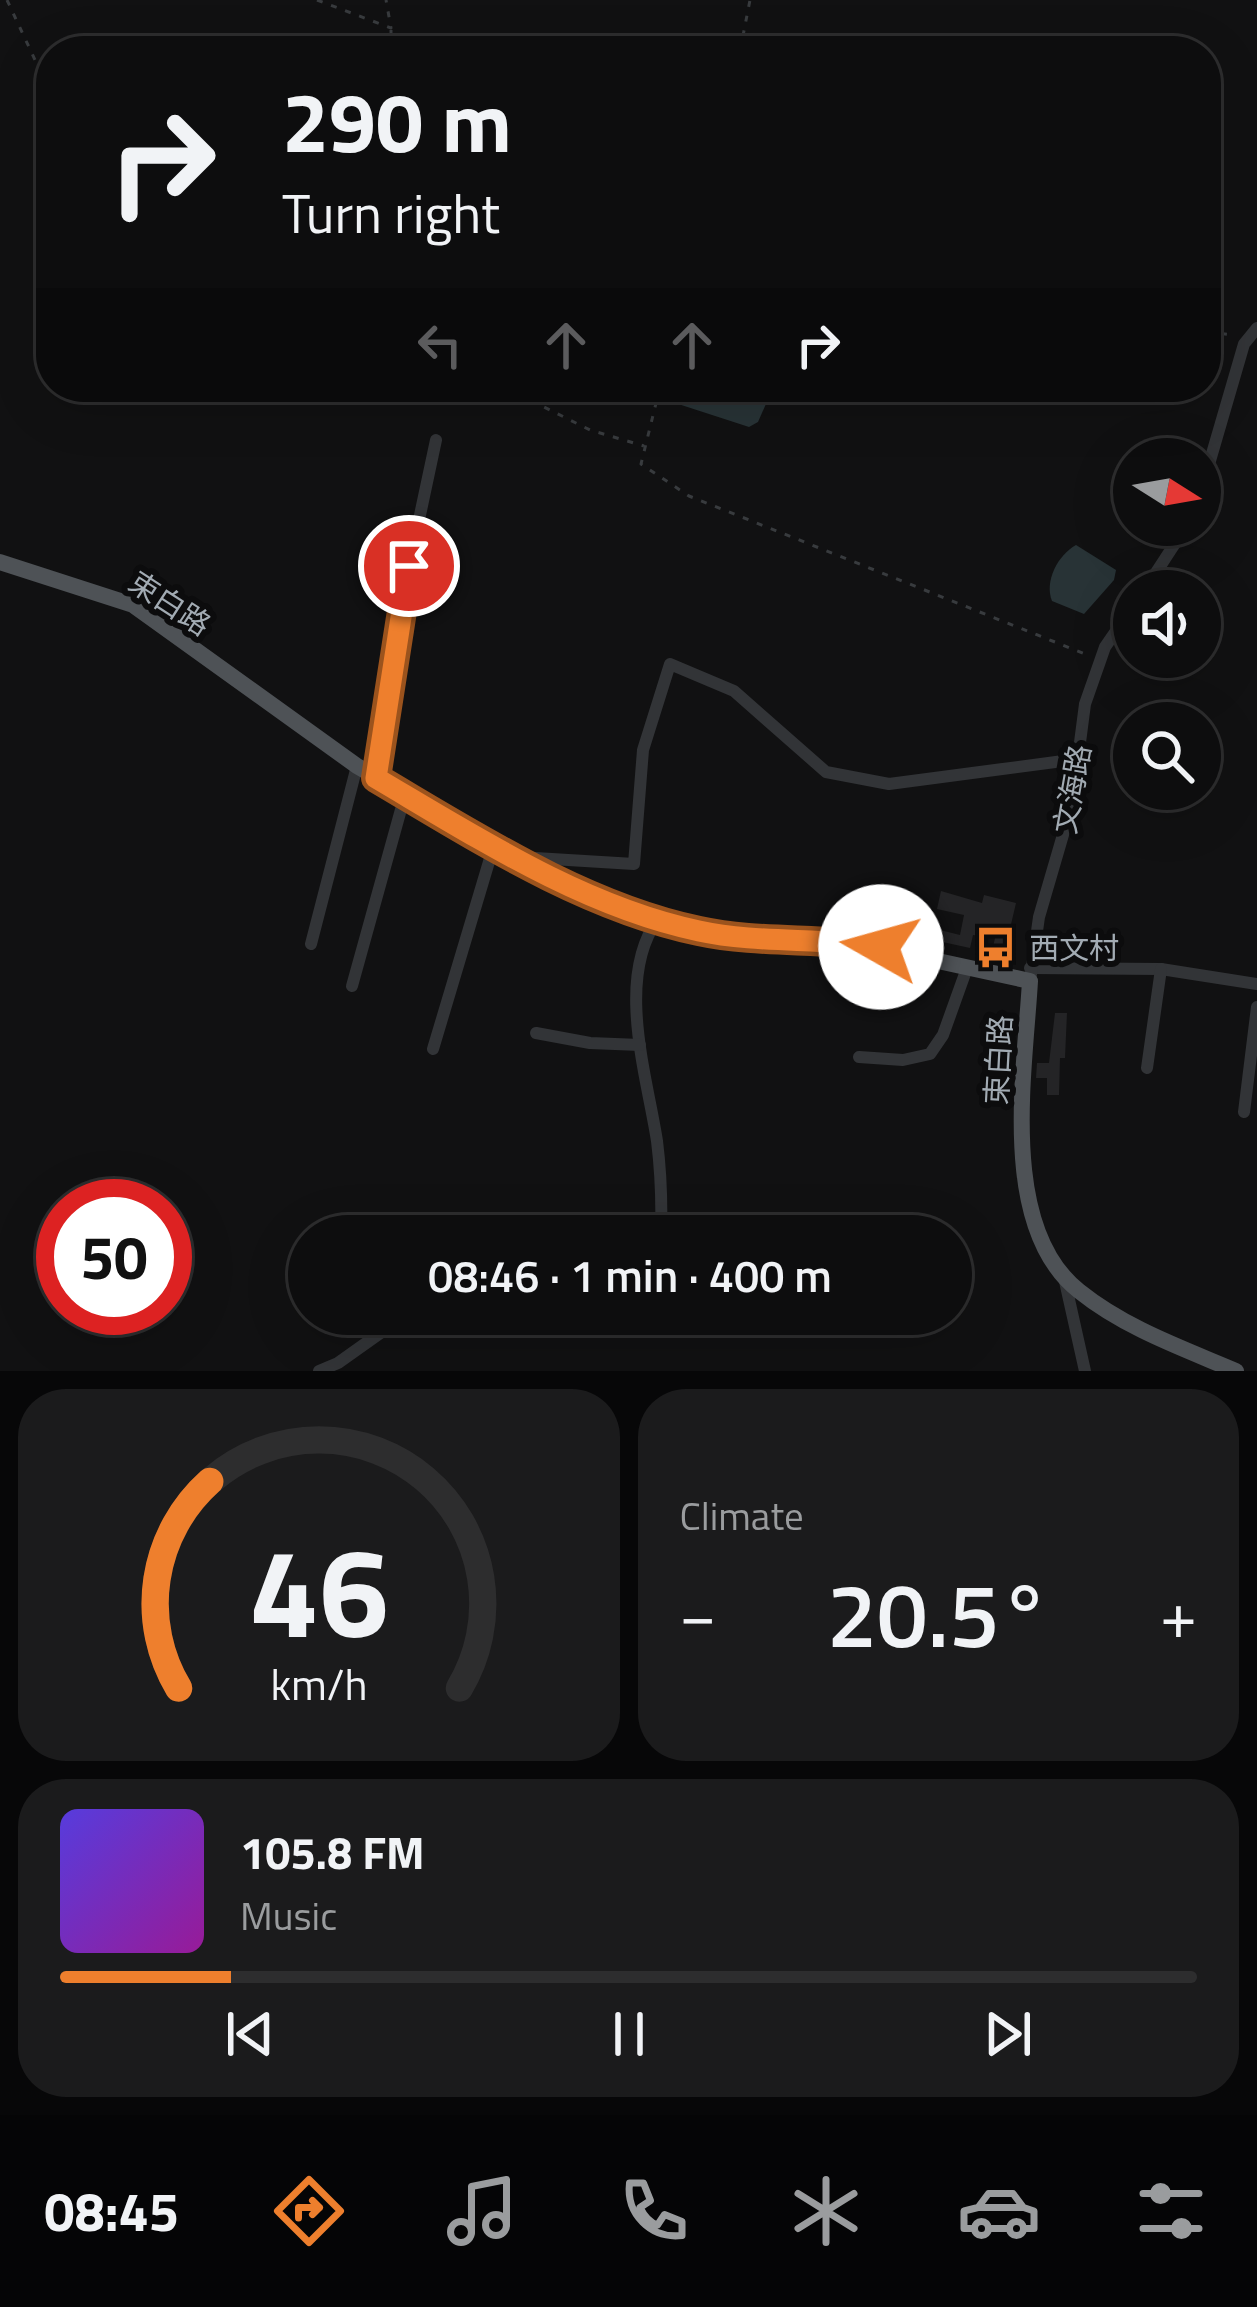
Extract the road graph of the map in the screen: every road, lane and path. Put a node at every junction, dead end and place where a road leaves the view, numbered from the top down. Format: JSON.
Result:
{"nodes":[{"id":1,"x":7,"y":0,"type":"edge"},
{"id":2,"x":317,"y":0,"type":"edge"},
{"id":3,"x":386,"y":0,"type":"edge"},
{"id":4,"x":750,"y":0,"type":"edge"},
{"id":5,"x":391,"y":28,"type":"junction"},
{"id":6,"x":391,"y":36,"type":"edge"},
{"id":7,"x":743,"y":36,"type":"edge"},
{"id":8,"x":36,"y":63,"type":"edge"},
{"id":9,"x":1221,"y":332,"type":"edge"},
{"id":10,"x":1252,"y":333,"type":"edge"},
{"id":11,"x":534,"y":402,"type":"edge"},
{"id":12,"x":657,"y":402,"type":"edge"},
{"id":13,"x":1218,"y":438,"type":"edge"},
{"id":14,"x":436,"y":440,"type":"dead end"},
{"id":15,"x":646,"y":446,"type":"junction"},
{"id":16,"x":0,"y":562,"type":"edge"},
{"id":17,"x":1113,"y":638,"type":"edge"},
{"id":18,"x":1099,"y":660,"type":"junction"},
{"id":19,"x":1078,"y":759,"type":"junction"},
{"id":20,"x":357,"y":766,"type":"junction"},
{"id":21,"x":376,"y":778,"type":"junction"},
{"id":22,"x":405,"y":795,"type":"junction"},
{"id":23,"x":494,"y":845,"type":"junction"},
{"id":24,"x":516,"y":857,"type":"junction"},
{"id":25,"x":658,"y":919,"type":"junction"},
{"id":26,"x":311,"y":944,"type":"dead end"},
{"id":27,"x":967,"y":968,"type":"junction"},
{"id":28,"x":1161,"y":969,"type":"junction"},
{"id":29,"x":1030,"y":974,"type":"junction"},
{"id":30,"x":1257,"y":984,"type":"edge"},
{"id":31,"x":352,"y":986,"type":"dead end"},
{"id":32,"x":1257,"y":1007,"type":"edge"},
{"id":33,"x":536,"y":1034,"type":"dead end"},
{"id":34,"x":640,"y":1045,"type":"junction"},
{"id":35,"x":433,"y":1049,"type":"dead end"},
{"id":36,"x":859,"y":1057,"type":"dead end"},
{"id":37,"x":1147,"y":1068,"type":"dead end"},
{"id":38,"x":1244,"y":1112,"type":"dead end"},
{"id":39,"x":661,"y":1215,"type":"edge"},
{"id":40,"x":1064,"y":1276,"type":"junction"},
{"id":41,"x":377,"y":1335,"type":"edge"},
{"id":42,"x":319,"y":1371,"type":"edge"},
{"id":43,"x":1085,"y":1371,"type":"edge"},
{"id":44,"x":1236,"y":1371,"type":"edge"}],
"edges":[{"from":1,"to":8,"type":"path"},
{"from":2,"to":5,"type":"path"},
{"from":3,"to":5,"type":"path"},
{"from":4,"to":7,"type":"path"},
{"from":5,"to":6,"type":"path"},
{"from":9,"to":10,"type":"path"},
{"from":10,"to":13,"type":"street"},
{"from":11,"to":15,"type":"path"},
{"from":12,"to":15,"type":"path"},
{"from":14,"to":21,"type":"street"},
{"from":15,"to":18,"type":"path"},
{"from":16,"to":20,"type":"main road","name":"束白路"},
{"from":17,"to":18,"type":"street","name":"文海路"},
{"from":18,"to":19,"type":"street","name":"文海路"},
{"from":19,"to":24,"type":"street"},
{"from":19,"to":29,"type":"street","name":"文海路"},
{"from":20,"to":21,"type":"main road","name":"束白路"},
{"from":20,"to":26,"type":"street"},
{"from":21,"to":22,"type":"main road","name":"束白路"},
{"from":22,"to":23,"type":"main road","name":"束白路"},
{"from":22,"to":31,"type":"street"},
{"from":23,"to":24,"type":"main road","name":"束白路"},
{"from":23,"to":35,"type":"street"},
{"from":24,"to":25,"type":"main road","name":"束白路"},
{"from":25,"to":27,"type":"main road","name":"束白路"},
{"from":25,"to":34,"type":"street"},
{"from":27,"to":29,"type":"main road","name":"束白路"},
{"from":27,"to":36,"type":"street"},
{"from":28,"to":29,"type":"street"},
{"from":28,"to":30,"type":"street"},
{"from":28,"to":37,"type":"street"},
{"from":29,"to":40,"type":"main road","name":"束白路"},
{"from":32,"to":38,"type":"street"},
{"from":33,"to":34,"type":"street"},
{"from":34,"to":39,"type":"street"},
{"from":40,"to":43,"type":"street"},
{"from":40,"to":44,"type":"main road","name":"束白路"},
{"from":41,"to":42,"type":"street"}]}
